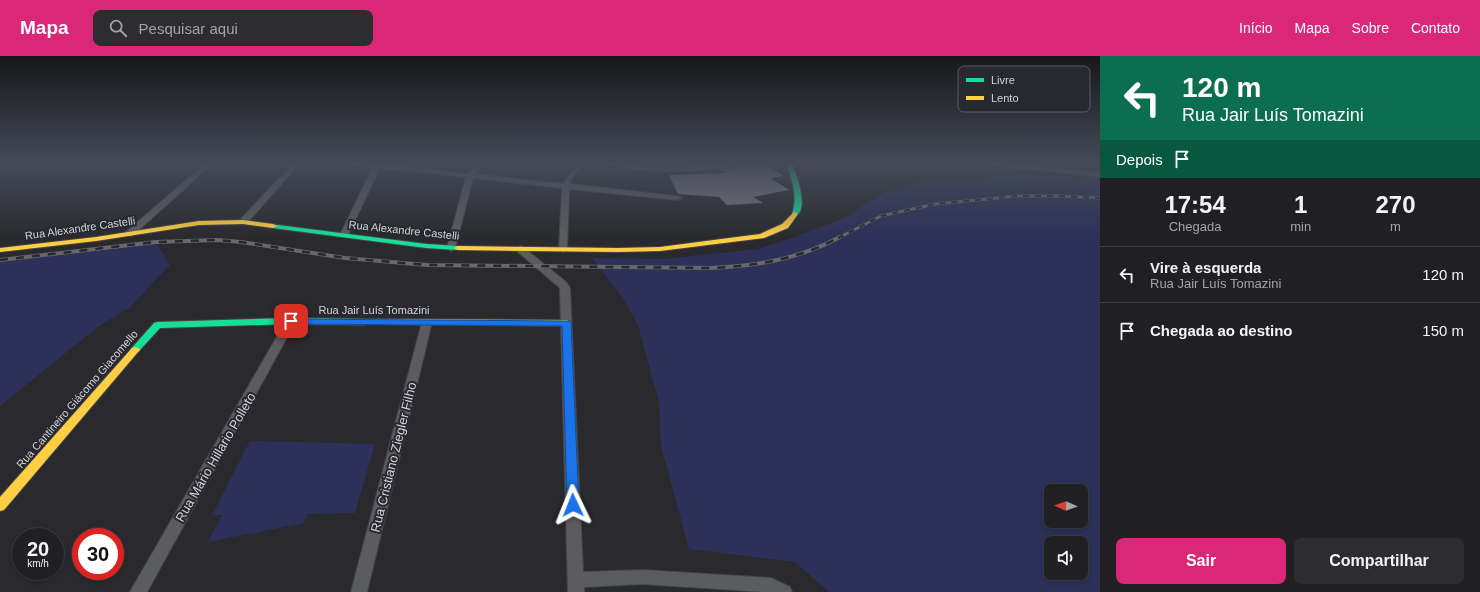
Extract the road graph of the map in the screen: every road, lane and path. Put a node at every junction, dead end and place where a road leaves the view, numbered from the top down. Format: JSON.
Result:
{"nodes":[{"id":1,"x":181,"y":188,"type":"edge"},
{"id":2,"x":274,"y":188,"type":"edge"},
{"id":3,"x":367,"y":188,"type":"edge"},
{"id":4,"x":467,"y":188,"type":"edge"},
{"id":5,"x":566,"y":188,"type":"edge"},
{"id":6,"x":585,"y":188,"type":"edge"},
{"id":7,"x":797,"y":188,"type":"edge"},
{"id":8,"x":677,"y":198,"type":"dead end"},
{"id":9,"x":243,"y":222,"type":"junction"},
{"id":10,"x":129,"y":234,"type":"junction"},
{"id":11,"x":344,"y":235,"type":"junction"},
{"id":12,"x":451,"y":248,"type":"junction"},
{"id":13,"x":520,"y":248,"type":"junction"},
{"id":14,"x":563,"y":249,"type":"junction"},
{"id":15,"x":0,"y":250,"type":"edge"},
{"id":16,"x":291,"y":321,"type":"junction"},
{"id":17,"x":427,"y":322,"type":"junction"},
{"id":18,"x":567,"y":323,"type":"junction"},
{"id":19,"x":157,"y":325,"type":"joint"},
{"id":20,"x":0,"y":506,"type":"edge"},
{"id":21,"x":576,"y":586,"type":"edge"},
{"id":22,"x":138,"y":592,"type":"edge"},
{"id":23,"x":359,"y":592,"type":"edge"},
{"id":24,"x":784,"y":592,"type":"edge"}],
"edges":[{"from":1,"to":10,"type":"street"},
{"from":2,"to":9,"type":"street"},
{"from":3,"to":11,"type":"street"},
{"from":4,"to":12,"type":"street"},
{"from":5,"to":14,"type":"street"},
{"from":6,"to":8,"type":"street"},
{"from":7,"to":14,"type":"street","name":"Rua Alexandre Castelli"},
{"from":9,"to":10,"type":"street","name":"Rua Alexandre Castelli"},
{"from":9,"to":11,"type":"street","name":"Rua Alexandre Castelli"},
{"from":10,"to":15,"type":"street","name":"Rua Alexandre Castelli"},
{"from":11,"to":12,"type":"street","name":"Rua Alexandre Castelli"},
{"from":12,"to":13,"type":"street","name":"Rua Alexandre Castelli"},
{"from":13,"to":14,"type":"street","name":"Rua Alexandre Castelli"},
{"from":13,"to":18,"type":"street"},
{"from":16,"to":17,"type":"street","name":"Rua Jair Luís Tomazini"},
{"from":16,"to":19,"type":"street","name":"Rua Jair Luís Tomazini"},
{"from":16,"to":22,"type":"street","name":"Rua Mário Hillario Polleto"},
{"from":17,"to":18,"type":"street","name":"Rua Jair Luís Tomazini"},
{"from":17,"to":23,"type":"street","name":"Rua Cristiano Ziegler Filho"},
{"from":18,"to":21,"type":"street"},
{"from":19,"to":20,"type":"street","name":"Rua Cantineiro Giácomo Giacomello"},
{"from":21,"to":24,"type":"street"}]}
